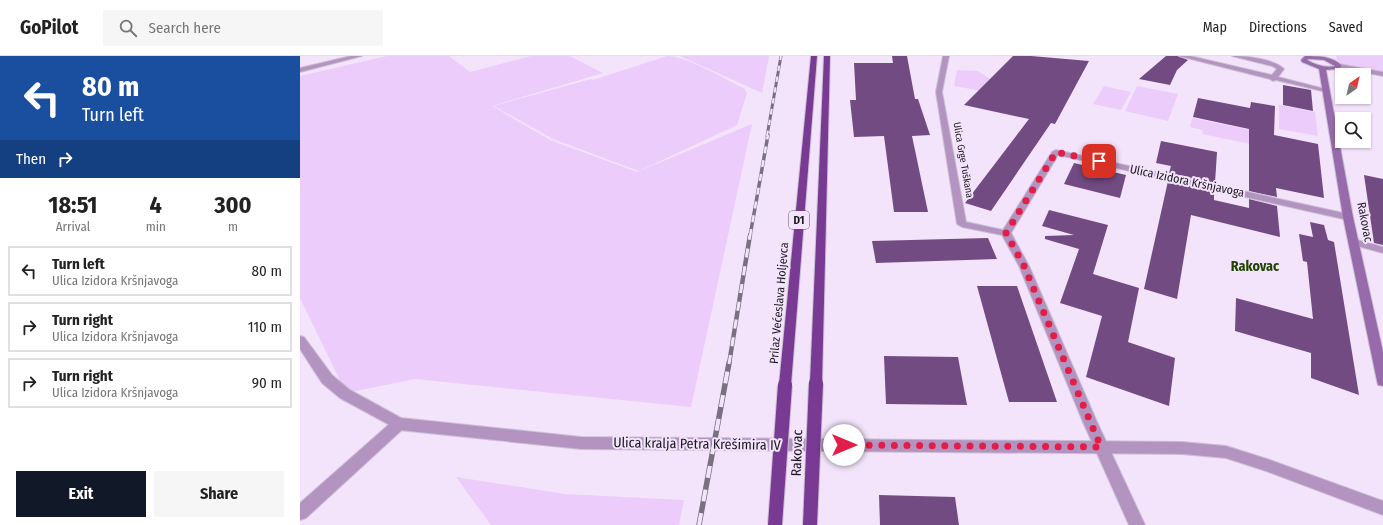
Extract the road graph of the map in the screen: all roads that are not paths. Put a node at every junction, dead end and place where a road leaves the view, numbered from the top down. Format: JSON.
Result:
{"nodes":[{"id":1,"x":359,"y":56,"type":"edge"},
{"id":2,"x":814,"y":56,"type":"edge"},
{"id":3,"x":827,"y":56,"type":"edge"},
{"id":4,"x":946,"y":56,"type":"edge"},
{"id":5,"x":1182,"y":56,"type":"edge"},
{"id":6,"x":1235,"y":56,"type":"edge"},
{"id":7,"x":1297,"y":56,"type":"edge"},
{"id":8,"x":1320,"y":57,"type":"edge"},
{"id":9,"x":1305,"y":58,"type":"junction"},
{"id":10,"x":1339,"y":66,"type":"junction"},
{"id":11,"x":1322,"y":68,"type":"junction"},
{"id":12,"x":300,"y":70,"type":"edge"},
{"id":13,"x":1383,"y":74,"type":"edge"},
{"id":14,"x":1273,"y":79,"type":"junction"},
{"id":15,"x":1326,"y":90,"type":"junction"},
{"id":16,"x":1348,"y":217,"type":"junction"},
{"id":17,"x":1006,"y":233,"type":"junction"},
{"id":18,"x":1354,"y":242,"type":"junction"},
{"id":19,"x":1383,"y":250,"type":"edge"},
{"id":20,"x":300,"y":340,"type":"edge"},
{"id":21,"x":1383,"y":381,"type":"edge"},
{"id":22,"x":785,"y":385,"type":"joint"},
{"id":23,"x":399,"y":424,"type":"junction"},
{"id":24,"x":1101,"y":447,"type":"junction"},
{"id":25,"x":1383,"y":508,"type":"edge"},
{"id":26,"x":300,"y":513,"type":"edge"},
{"id":27,"x":775,"y":525,"type":"edge"},
{"id":28,"x":810,"y":525,"type":"edge"},
{"id":29,"x":1137,"y":525,"type":"edge"}],
"edges":[{"from":1,"to":12,"type":"street"},
{"from":2,"to":22,"type":"highway","name":"Prilaz Većeslava Holjevca","number":"D1"},
{"from":3,"to":28,"type":"highway","name":"Rakovac","number":"D1","bridge":true},
{"from":4,"to":17,"type":"street","name":"Ulica Grge Tuškana"},
{"from":5,"to":14,"type":"street"},
{"from":6,"to":14,"type":"street"},
{"from":7,"to":9,"type":"main road"},
{"from":8,"to":9,"type":"main road"},
{"from":8,"to":10,"type":"main road"},
{"from":9,"to":11,"type":"main road"},
{"from":10,"to":11,"type":"main road"},
{"from":10,"to":13,"type":"street"},
{"from":11,"to":15,"type":"main road","name":"Rakovac"},
{"from":14,"to":15,"type":"street"},
{"from":15,"to":16,"type":"main road","name":"Rakovac"},
{"from":16,"to":17,"type":"street","name":"Ulica Izidora Kršnjavoga"},
{"from":16,"to":18,"type":"main road","name":"Rakovac"},
{"from":17,"to":24,"type":"street"},
{"from":18,"to":19,"type":"street"},
{"from":18,"to":21,"type":"main road","name":"Rakovac"},
{"from":20,"to":23,"type":"street","name":"Ulica kralja Petra Krešimira IV"},
{"from":22,"to":27,"type":"highway","name":"Rakovac","number":"D1","bridge":true},
{"from":23,"to":24,"type":"street","name":"Ulica kralja Petra Krešimira IV"},
{"from":23,"to":26,"type":"street"},
{"from":24,"to":25,"type":"street","name":"Ulica kralja Petra Krešimira IV"},
{"from":24,"to":29,"type":"street"}]}
